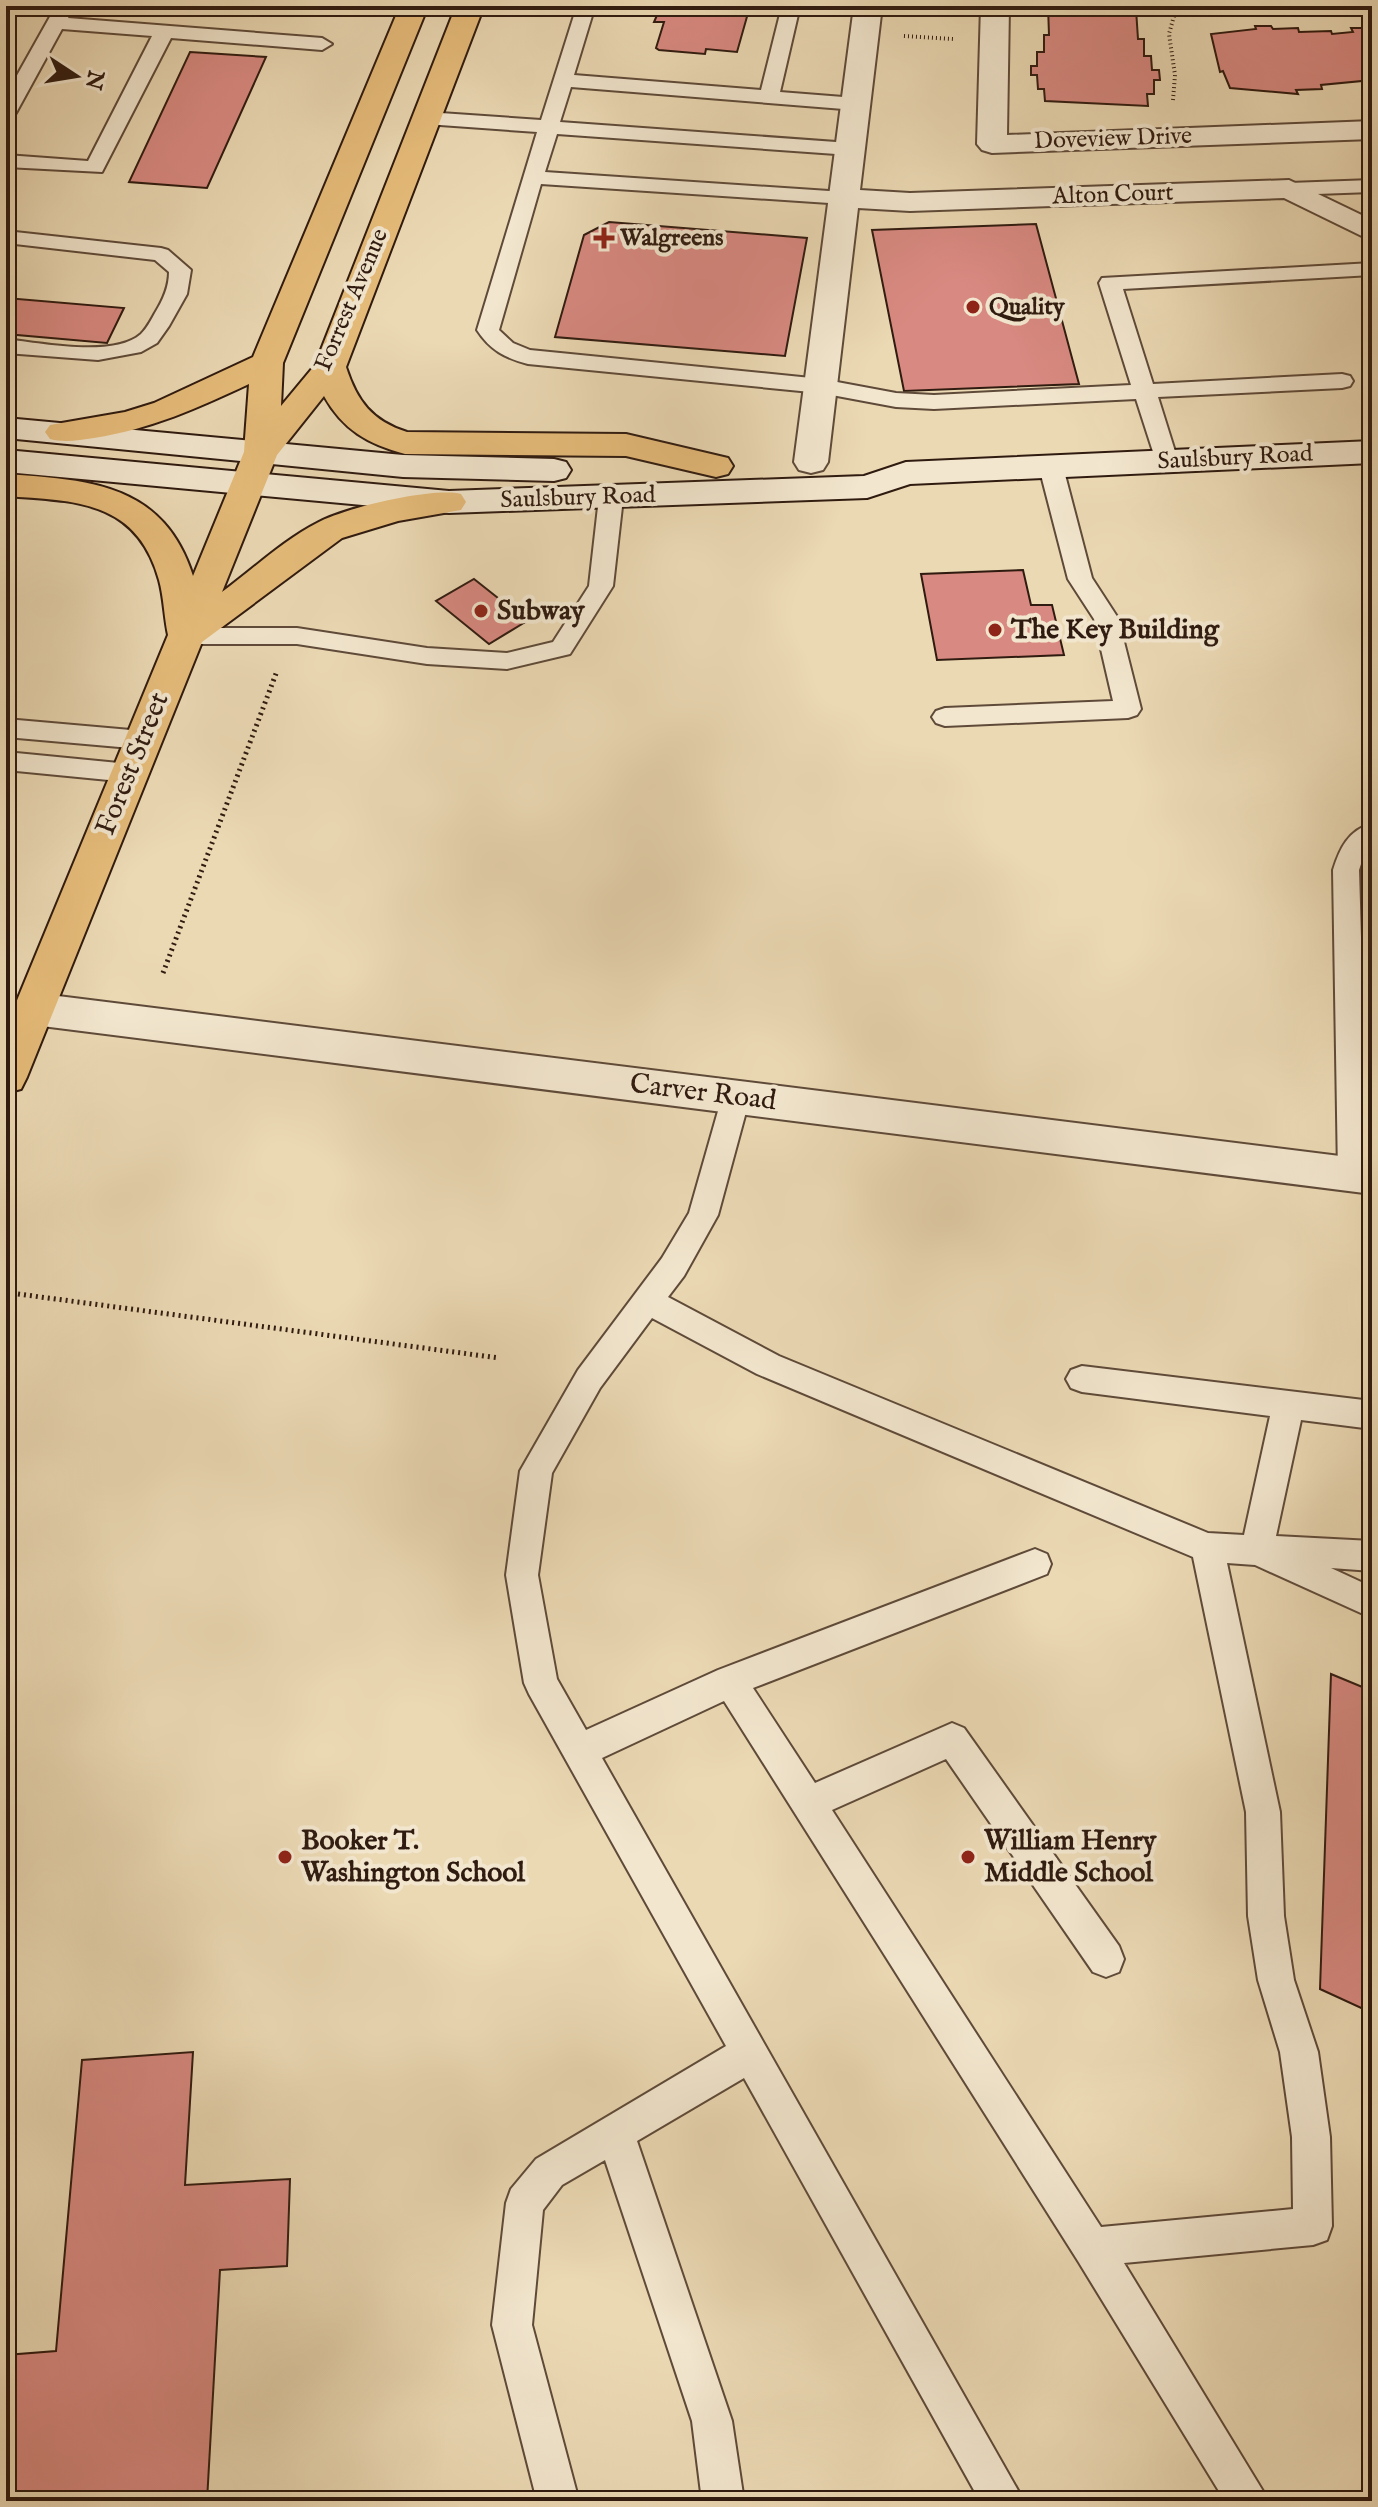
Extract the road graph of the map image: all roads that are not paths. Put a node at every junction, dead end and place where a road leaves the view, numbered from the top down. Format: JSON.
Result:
{"nodes":[{"id":1,"x":414,"y":6,"type":"edge"},
{"id":2,"x":470,"y":6,"type":"edge"},
{"id":3,"x":586,"y":6,"type":"edge"},
{"id":4,"x":791,"y":6,"type":"edge"},
{"id":5,"x":868,"y":6,"type":"edge"},
{"id":6,"x":995,"y":6,"type":"edge"},
{"id":7,"x":60,"y":14,"type":"edge"},
{"id":8,"x":164,"y":32,"type":"junction"},
{"id":9,"x":322,"y":44,"type":"dead end"},
{"id":10,"x":563,"y":80,"type":"junction"},
{"id":11,"x":769,"y":97,"type":"junction"},
{"id":12,"x":856,"y":104,"type":"junction"},
{"id":13,"x":6,"y":113,"type":"edge"},
{"id":14,"x":426,"y":118,"type":"junction"},
{"id":15,"x":548,"y":127,"type":"junction"},
{"id":16,"x":1372,"y":130,"type":"edge"},
{"id":17,"x":1270,"y":134,"type":"junction"},
{"id":18,"x":850,"y":149,"type":"junction"},
{"id":19,"x":6,"y":161,"type":"edge"},
{"id":20,"x":533,"y":177,"type":"junction"},
{"id":21,"x":1372,"y":186,"type":"edge"},
{"id":22,"x":1289,"y":189,"type":"junction"},
{"id":23,"x":844,"y":198,"type":"junction"},
{"id":24,"x":1372,"y":232,"type":"edge"},
{"id":25,"x":6,"y":237,"type":"edge"},
{"id":26,"x":1372,"y":269,"type":"edge"},
{"id":27,"x":6,"y":346,"type":"edge"},
{"id":28,"x":267,"y":363,"type":"junction"},
{"id":29,"x":330,"y":367,"type":"junction"},
{"id":30,"x":1342,"y":381,"type":"dead end"},
{"id":31,"x":821,"y":386,"type":"junction"},
{"id":32,"x":1146,"y":392,"type":"junction"},
{"id":33,"x":6,"y":428,"type":"edge"},
{"id":34,"x":62,"y":432,"type":"junction"},
{"id":35,"x":261,"y":452,"type":"junction"},
{"id":36,"x":1372,"y":452,"type":"edge"},
{"id":37,"x":6,"y":461,"type":"edge"},
{"id":38,"x":1167,"y":461,"type":"junction"},
{"id":39,"x":811,"y":462,"type":"junction"},
{"id":40,"x":716,"y":466,"type":"junction"},
{"id":41,"x":1051,"y":467,"type":"junction"},
{"id":42,"x":906,"y":473,"type":"junction"},
{"id":43,"x":247,"y":484,"type":"junction"},
{"id":44,"x":6,"y":485,"type":"edge"},
{"id":45,"x":611,"y":498,"type":"junction"},
{"id":46,"x":449,"y":502,"type":"junction"},
{"id":47,"x":185,"y":636,"type":"junction"},
{"id":48,"x":945,"y":717,"type":"dead end"},
{"id":49,"x":6,"y":728,"type":"edge"},
{"id":50,"x":136,"y":756,"type":"junction"},
{"id":51,"x":6,"y":761,"type":"edge"},
{"id":52,"x":1372,"y":833,"type":"edge"},
{"id":53,"x":34,"y":1009,"type":"junction"},
{"id":54,"x":6,"y":1077,"type":"edge"},
{"id":55,"x":736,"y":1097,"type":"junction"},
{"id":56,"x":1362,"y":1175,"type":"edge"},
{"id":57,"x":648,"y":1301,"type":"junction"},
{"id":58,"x":1082,"y":1379,"type":"dead end"},
{"id":59,"x":1288,"y":1405,"type":"junction"},
{"id":60,"x":1372,"y":1415,"type":"edge"},
{"id":61,"x":1207,"y":1548,"type":"junction"},
{"id":62,"x":1257,"y":1550,"type":"junction"},
{"id":63,"x":1372,"y":1556,"type":"edge"},
{"id":64,"x":1035,"y":1564,"type":"dead end"},
{"id":65,"x":1372,"y":1603,"type":"edge"},
{"id":66,"x":730,"y":1681,"type":"junction"},
{"id":67,"x":579,"y":1751,"type":"junction"},
{"id":68,"x":808,"y":1803,"type":"junction"},
{"id":69,"x":1106,"y":1959,"type":"dead end"},
{"id":70,"x":748,"y":2054,"type":"junction"},
{"id":71,"x":615,"y":2133,"type":"junction"},
{"id":72,"x":1092,"y":2247,"type":"junction"},
{"id":73,"x":558,"y":2501,"type":"edge"},
{"id":74,"x":723,"y":2501,"type":"edge"},
{"id":75,"x":1003,"y":2501,"type":"edge"},
{"id":76,"x":1248,"y":2501,"type":"edge"}],
"edges":[{"from":1,"to":28,"type":"highway","name":"Forrest Avenue"},
{"from":2,"to":14,"type":"highway","name":"Forrest Avenue"},
{"from":3,"to":10,"type":"lane"},
{"from":4,"to":11,"type":"lane"},
{"from":5,"to":12,"type":"street"},
{"from":6,"to":17,"type":"street","name":"Doveview Drive"},
{"from":7,"to":8,"type":"lane"},
{"from":7,"to":13,"type":"lane"},
{"from":8,"to":9,"type":"lane"},
{"from":8,"to":19,"type":"lane"},
{"from":10,"to":11,"type":"lane"},
{"from":10,"to":15,"type":"lane"},
{"from":11,"to":12,"type":"lane"},
{"from":12,"to":18,"type":"street"},
{"from":14,"to":15,"type":"lane"},
{"from":14,"to":29,"type":"highway","name":"Forrest Avenue"},
{"from":15,"to":18,"type":"lane"},
{"from":15,"to":20,"type":"lane"},
{"from":16,"to":17,"type":"street","name":"Doveview Drive"},
{"from":17,"to":22,"type":"street"},
{"from":18,"to":23,"type":"street"},
{"from":20,"to":23,"type":"lane"},
{"from":20,"to":31,"type":"lane"},
{"from":21,"to":22,"type":"lane"},
{"from":22,"to":23,"type":"street","name":"Alton Court"},
{"from":22,"to":24,"type":"street","name":"Alton Court"},
{"from":23,"to":31,"type":"street"},
{"from":25,"to":27,"type":"lane"},
{"from":26,"to":32,"type":"lane"},
{"from":28,"to":34,"type":"highway"},
{"from":28,"to":35,"type":"highway","name":"Forrest Avenue"},
{"from":29,"to":35,"type":"highway","name":"Forrest Avenue"},
{"from":29,"to":40,"type":"highway"},
{"from":30,"to":32,"type":"lane"},
{"from":31,"to":32,"type":"lane"},
{"from":31,"to":39,"type":"street"},
{"from":32,"to":38,"type":"lane"},
{"from":33,"to":34,"type":"street","name":"Saulsbury Road"},
{"from":34,"to":35,"type":"street","name":"Saulsbury Road"},
{"from":35,"to":40,"type":"street","name":"Saulsbury Road"},
{"from":35,"to":43,"type":"highway","name":"Forest Street"},
{"from":36,"to":38,"type":"street","name":"Saulsbury Road"},
{"from":37,"to":43,"type":"street","name":"Saulsbury Road"},
{"from":38,"to":41,"type":"street","name":"Saulsbury Road"},
{"from":39,"to":40,"type":"street","name":"Saulsbury Road"},
{"from":39,"to":42,"type":"street","name":"Saulsbury Road"},
{"from":41,"to":42,"type":"street","name":"Saulsbury Road"},
{"from":41,"to":48,"type":"lane"},
{"from":42,"to":45,"type":"street","name":"Saulsbury Road"},
{"from":43,"to":46,"type":"street","name":"Saulsbury Road"},
{"from":43,"to":47,"type":"highway","name":"Forest Street"},
{"from":44,"to":47,"type":"highway"},
{"from":45,"to":46,"type":"street","name":"Saulsbury Road"},
{"from":45,"to":47,"type":"lane"},
{"from":46,"to":47,"type":"highway"},
{"from":47,"to":50,"type":"highway","name":"Forest Street"},
{"from":49,"to":50,"type":"lane"},
{"from":50,"to":51,"type":"lane"},
{"from":50,"to":53,"type":"highway","name":"Forest Street"},
{"from":52,"to":56,"type":"lane"},
{"from":53,"to":54,"type":"highway","name":"Forest Street"},
{"from":53,"to":55,"type":"street","name":"Carver Road"},
{"from":55,"to":56,"type":"street","name":"Carver Road"},
{"from":55,"to":57,"type":"lane"},
{"from":57,"to":61,"type":"lane"},
{"from":57,"to":67,"type":"lane"},
{"from":58,"to":59,"type":"lane"},
{"from":59,"to":60,"type":"lane"},
{"from":59,"to":62,"type":"lane"},
{"from":61,"to":62,"type":"lane"},
{"from":61,"to":72,"type":"lane"},
{"from":62,"to":63,"type":"lane"},
{"from":62,"to":65,"type":"lane"},
{"from":64,"to":66,"type":"lane"},
{"from":66,"to":67,"type":"lane"},
{"from":66,"to":68,"type":"lane"},
{"from":67,"to":70,"type":"lane"},
{"from":68,"to":69,"type":"lane"},
{"from":68,"to":72,"type":"lane"},
{"from":70,"to":71,"type":"lane"},
{"from":70,"to":75,"type":"lane"},
{"from":71,"to":73,"type":"lane"},
{"from":71,"to":74,"type":"lane"},
{"from":72,"to":76,"type":"lane"}]}
